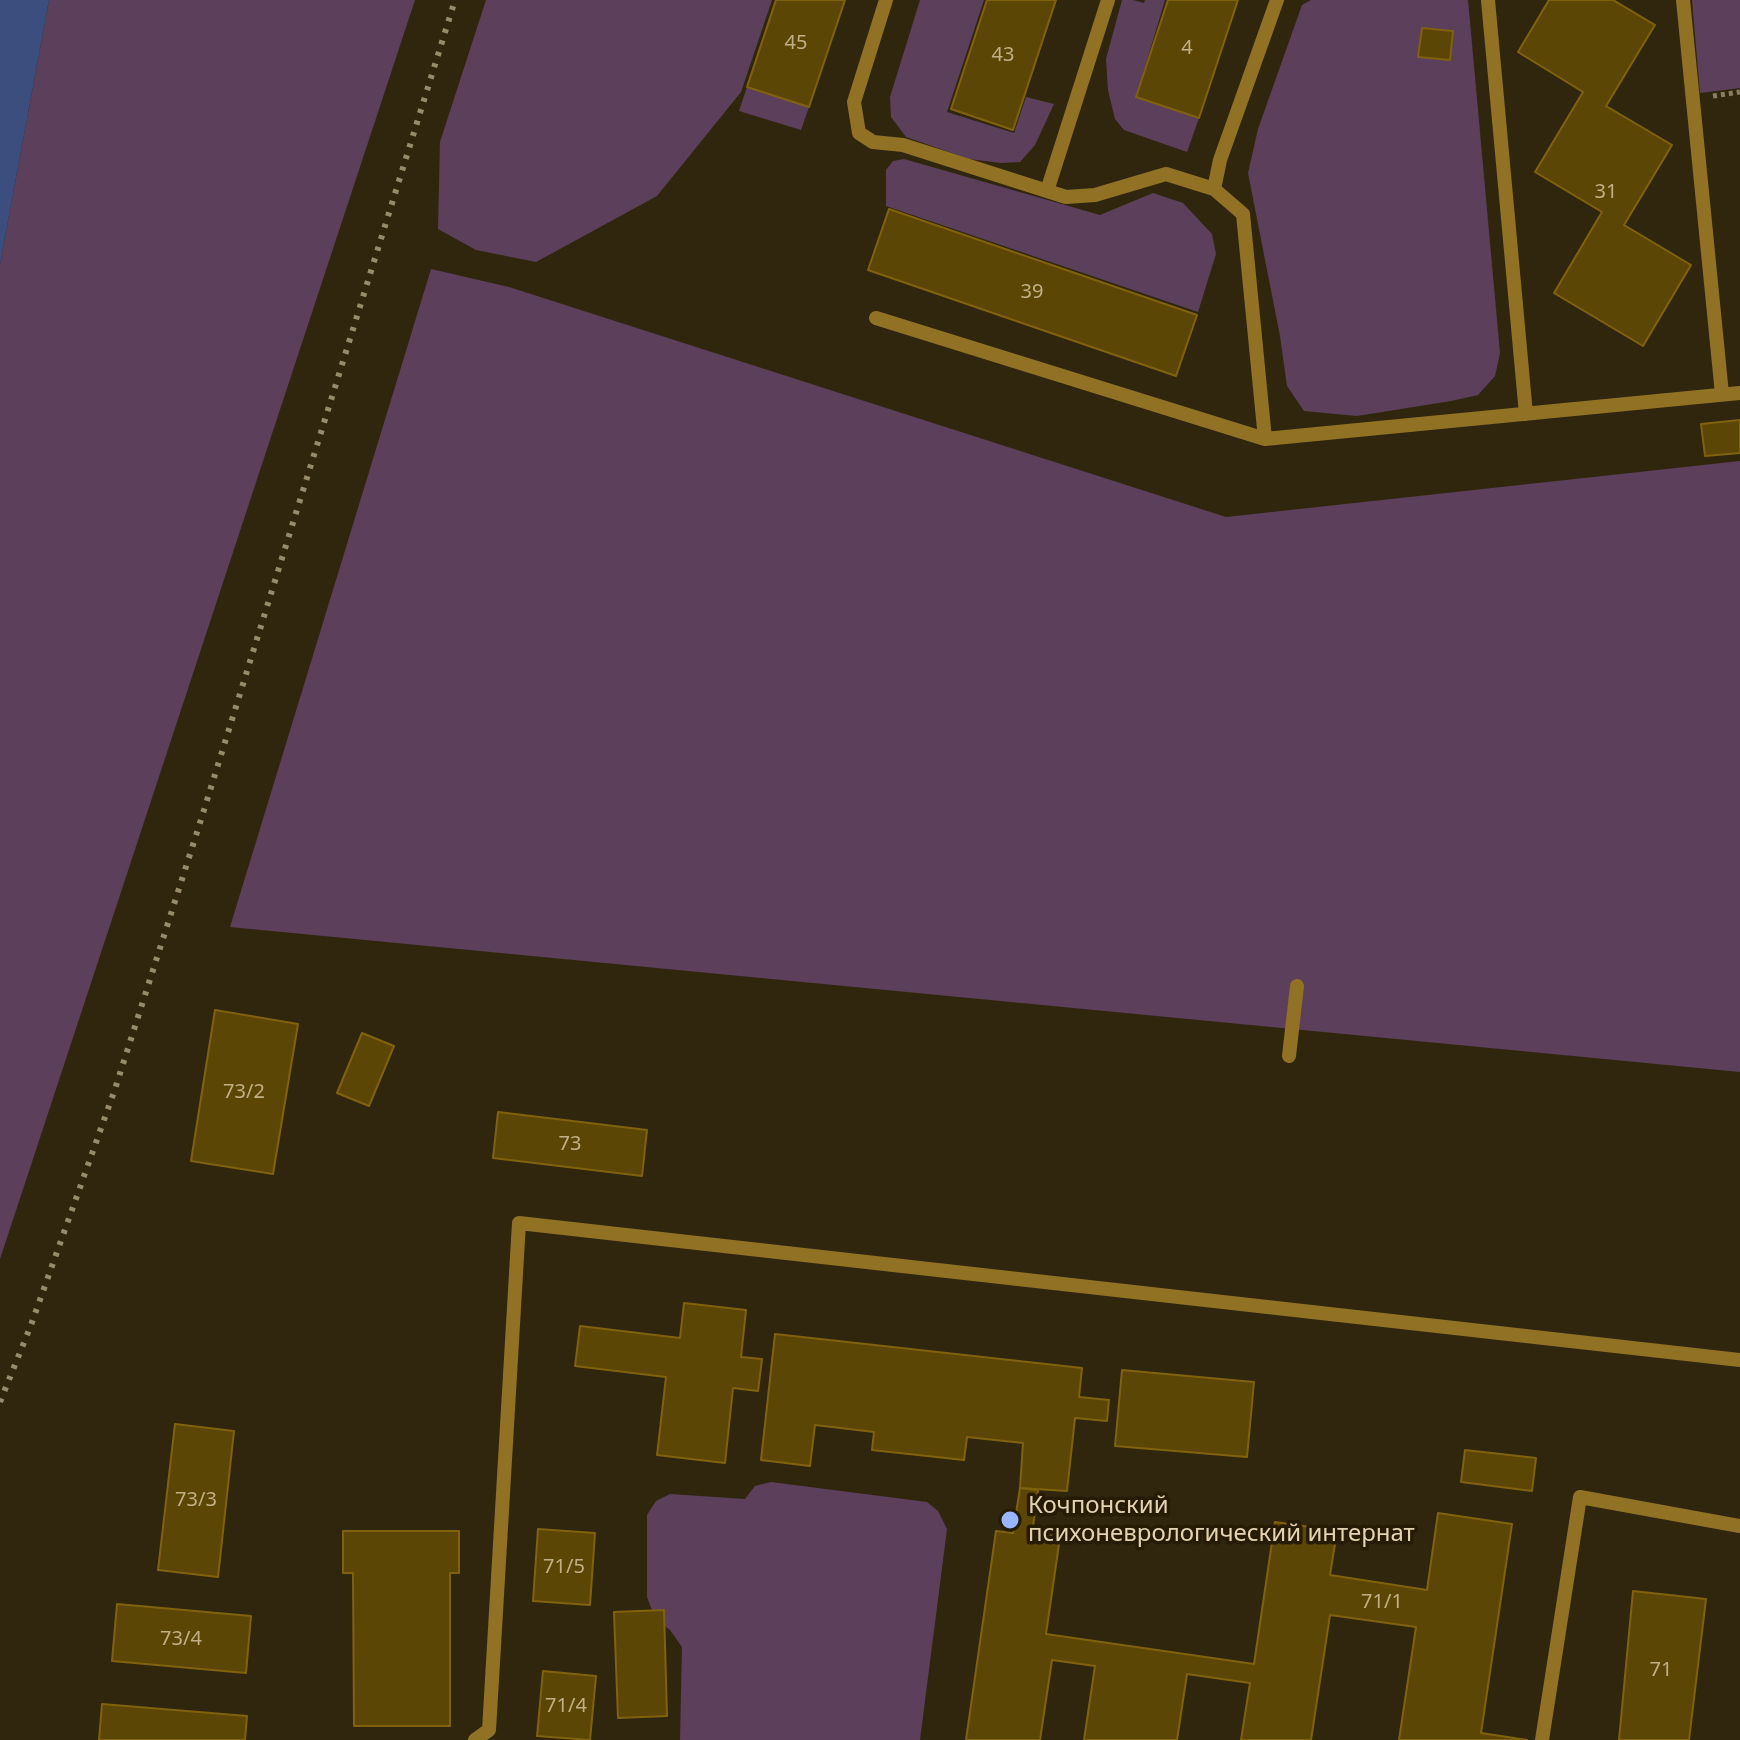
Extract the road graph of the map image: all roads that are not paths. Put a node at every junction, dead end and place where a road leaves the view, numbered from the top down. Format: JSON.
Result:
{"nodes":[{"id":1,"x":886,"y":0,"type":"edge"},
{"id":2,"x":1108,"y":0,"type":"edge"},
{"id":3,"x":1277,"y":0,"type":"edge"},
{"id":4,"x":1488,"y":0,"type":"edge"},
{"id":5,"x":1683,"y":0,"type":"edge"},
{"id":6,"x":1214,"y":189,"type":"junction"},
{"id":7,"x":1047,"y":191,"type":"junction"},
{"id":8,"x":876,"y":318,"type":"dead end"},
{"id":9,"x":1740,"y":393,"type":"edge"},
{"id":10,"x":1722,"y":394,"type":"junction"},
{"id":11,"x":1526,"y":414,"type":"junction"},
{"id":12,"x":1265,"y":439,"type":"junction"},
{"id":13,"x":1297,"y":986,"type":"dead end"},
{"id":14,"x":1289,"y":1056,"type":"dead end"},
{"id":15,"x":1740,"y":1360,"type":"edge"},
{"id":16,"x":1740,"y":1526,"type":"edge"},
{"id":17,"x":475,"y":1740,"type":"edge"},
{"id":18,"x":1542,"y":1740,"type":"edge"}],
"edges":[{"from":1,"to":7,"type":"lane"},
{"from":2,"to":7,"type":"lane"},
{"from":3,"to":6,"type":"lane"},
{"from":4,"to":11,"type":"lane"},
{"from":5,"to":10,"type":"lane"},
{"from":6,"to":7,"type":"lane"},
{"from":6,"to":12,"type":"lane"},
{"from":8,"to":12,"type":"lane"},
{"from":9,"to":10,"type":"lane"},
{"from":10,"to":11,"type":"lane"},
{"from":11,"to":12,"type":"lane"},
{"from":13,"to":14,"type":"lane"},
{"from":15,"to":17,"type":"lane"},
{"from":16,"to":18,"type":"lane"}]}
